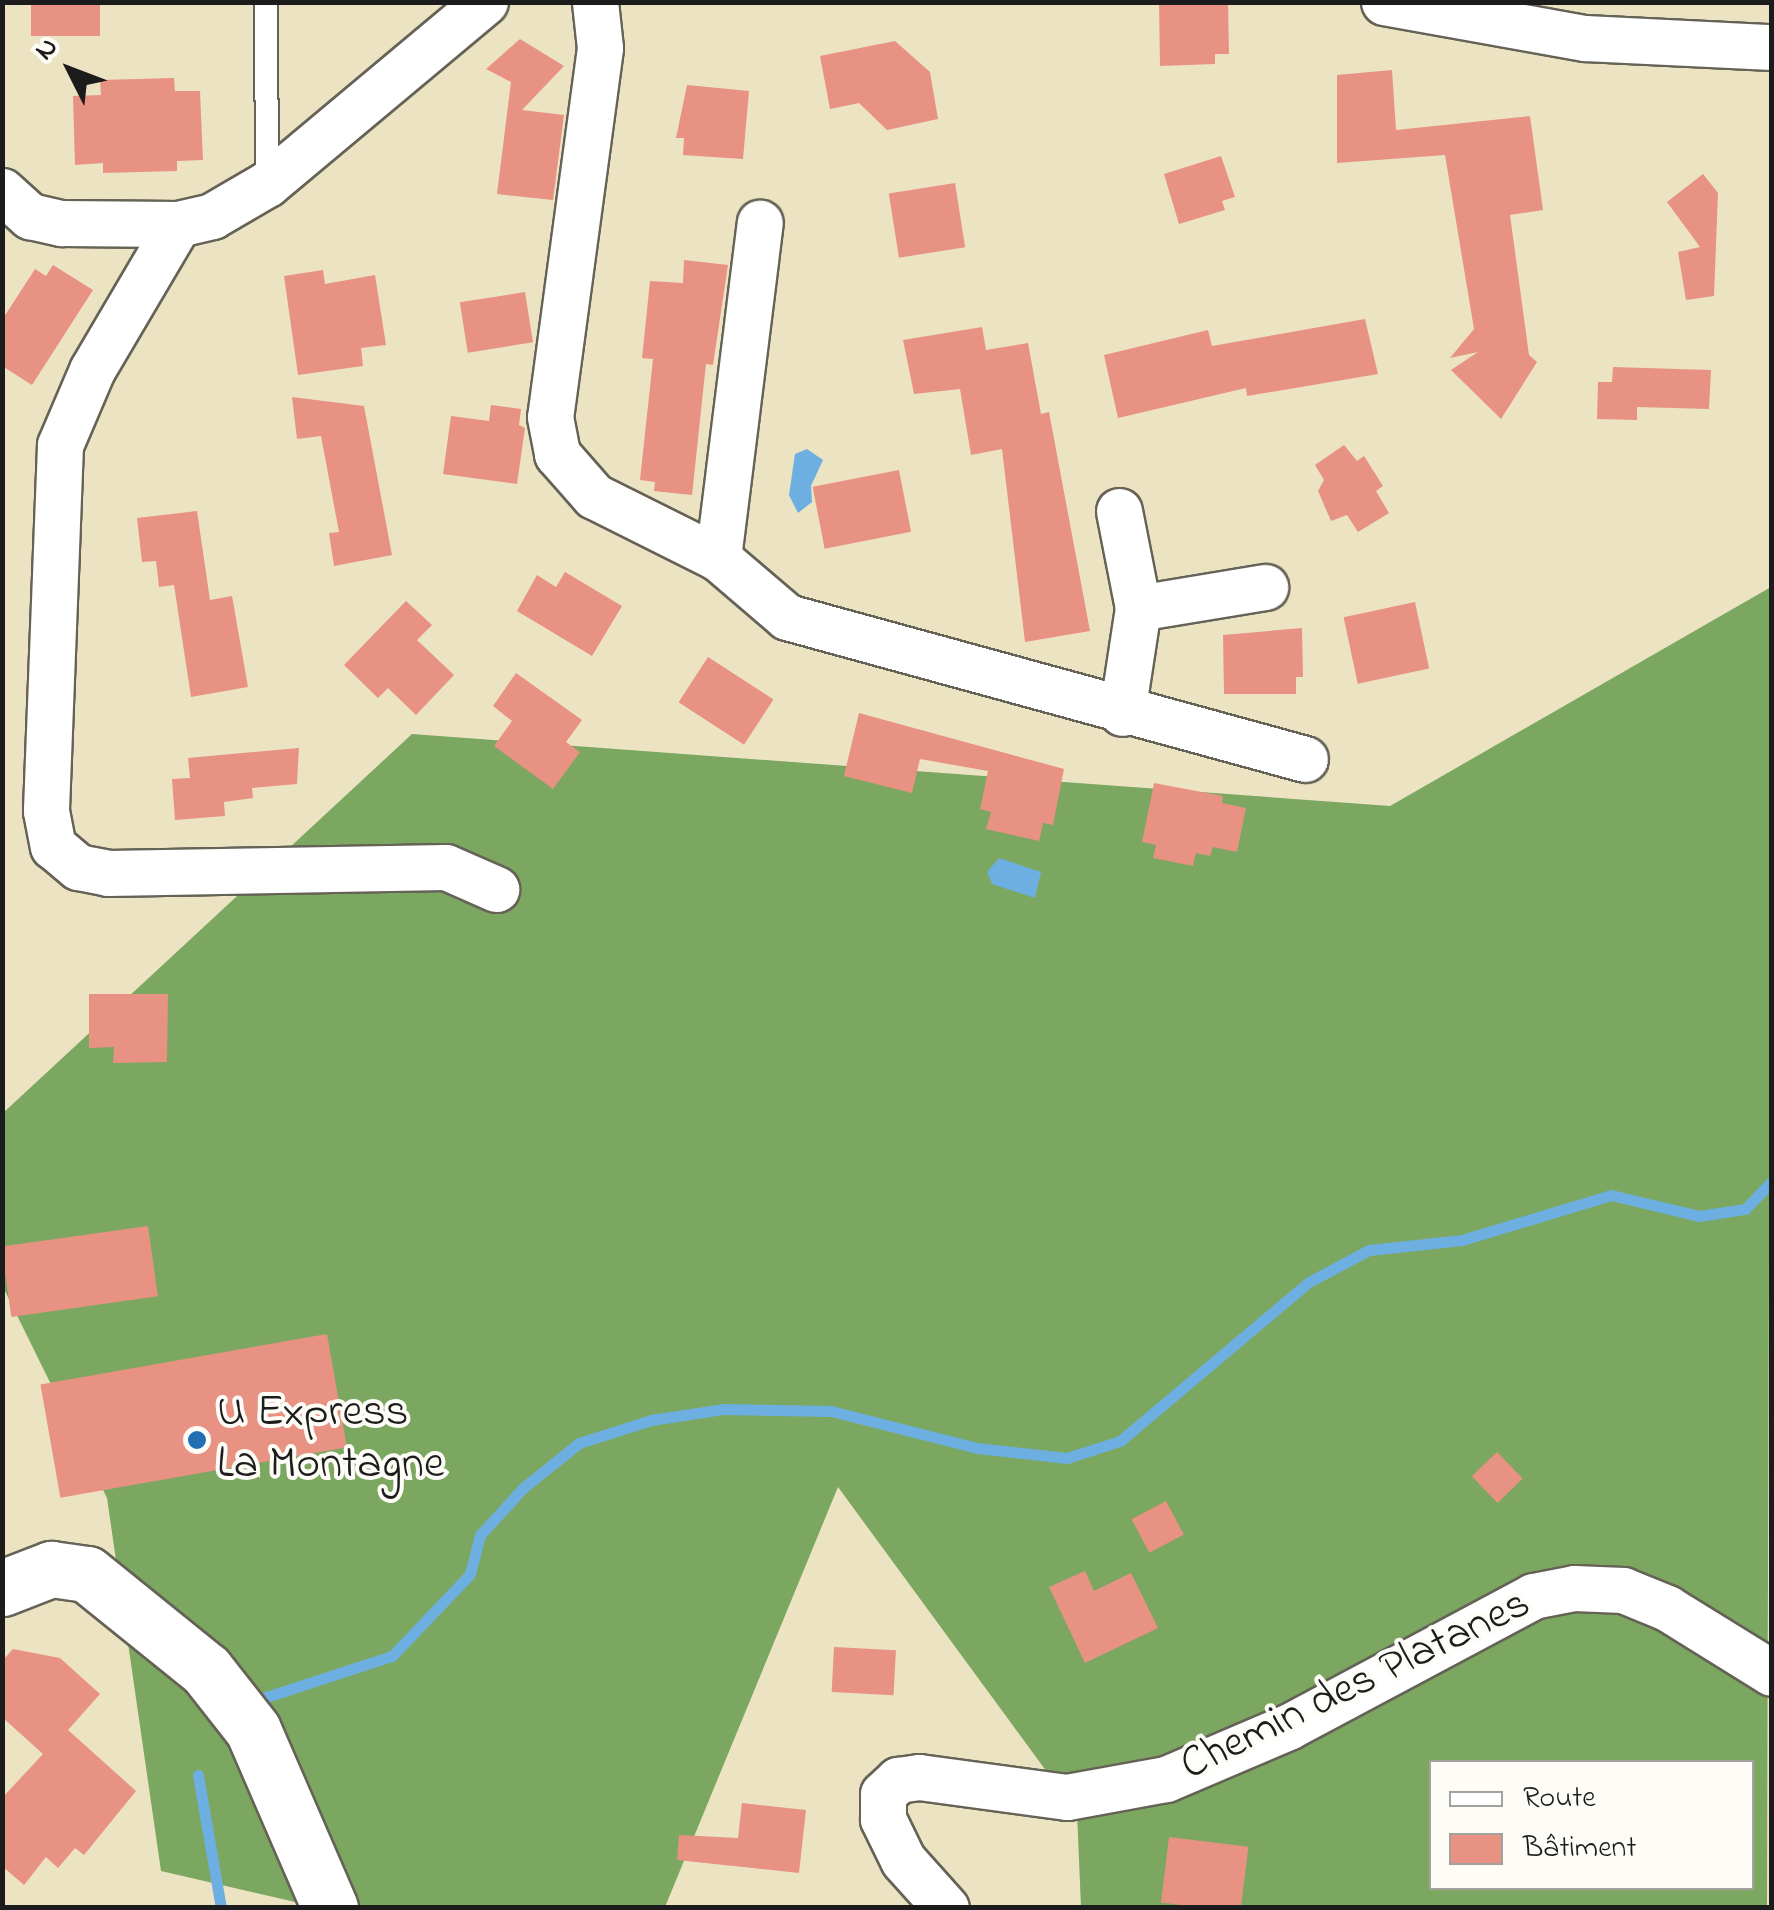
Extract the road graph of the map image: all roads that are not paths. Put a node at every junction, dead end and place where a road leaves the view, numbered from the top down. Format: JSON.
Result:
{"nodes":[{"id":1,"x":266,"y":2,"type":"edge"},
{"id":2,"x":484,"y":2,"type":"edge"},
{"id":3,"x":595,"y":2,"type":"edge"},
{"id":4,"x":1384,"y":2,"type":"edge"},
{"id":5,"x":1772,"y":47,"type":"edge"},
{"id":6,"x":267,"y":184,"type":"junction"},
{"id":7,"x":2,"y":191,"type":"edge"},
{"id":8,"x":760,"y":222,"type":"dead end"},
{"id":9,"x":178,"y":224,"type":"junction"},
{"id":10,"x":1119,"y":510,"type":"dead end"},
{"id":11,"x":718,"y":558,"type":"junction"},
{"id":12,"x":1265,"y":587,"type":"dead end"},
{"id":13,"x":1138,"y":608,"type":"junction"},
{"id":14,"x":1122,"y":713,"type":"junction"},
{"id":15,"x":1305,"y":759,"type":"dead end"},
{"id":16,"x":496,"y":889,"type":"dead end"},
{"id":17,"x":2,"y":1588,"type":"edge"},
{"id":18,"x":1772,"y":1673,"type":"edge"},
{"id":19,"x":330,"y":1908,"type":"edge"},
{"id":20,"x":946,"y":1908,"type":"edge"}],
"edges":[{"from":1,"to":6,"type":"lane"},
{"from":2,"to":6,"type":"street"},
{"from":3,"to":11,"type":"street"},
{"from":4,"to":5,"type":"street"},
{"from":6,"to":9,"type":"street"},
{"from":7,"to":9,"type":"street"},
{"from":8,"to":11,"type":"street"},
{"from":9,"to":16,"type":"street"},
{"from":10,"to":13,"type":"street"},
{"from":11,"to":14,"type":"street"},
{"from":12,"to":13,"type":"street"},
{"from":13,"to":14,"type":"street"},
{"from":14,"to":15,"type":"street"},
{"from":17,"to":19,"type":"street"},
{"from":18,"to":20,"type":"street","name":"Chemin des Platanes"}]}
